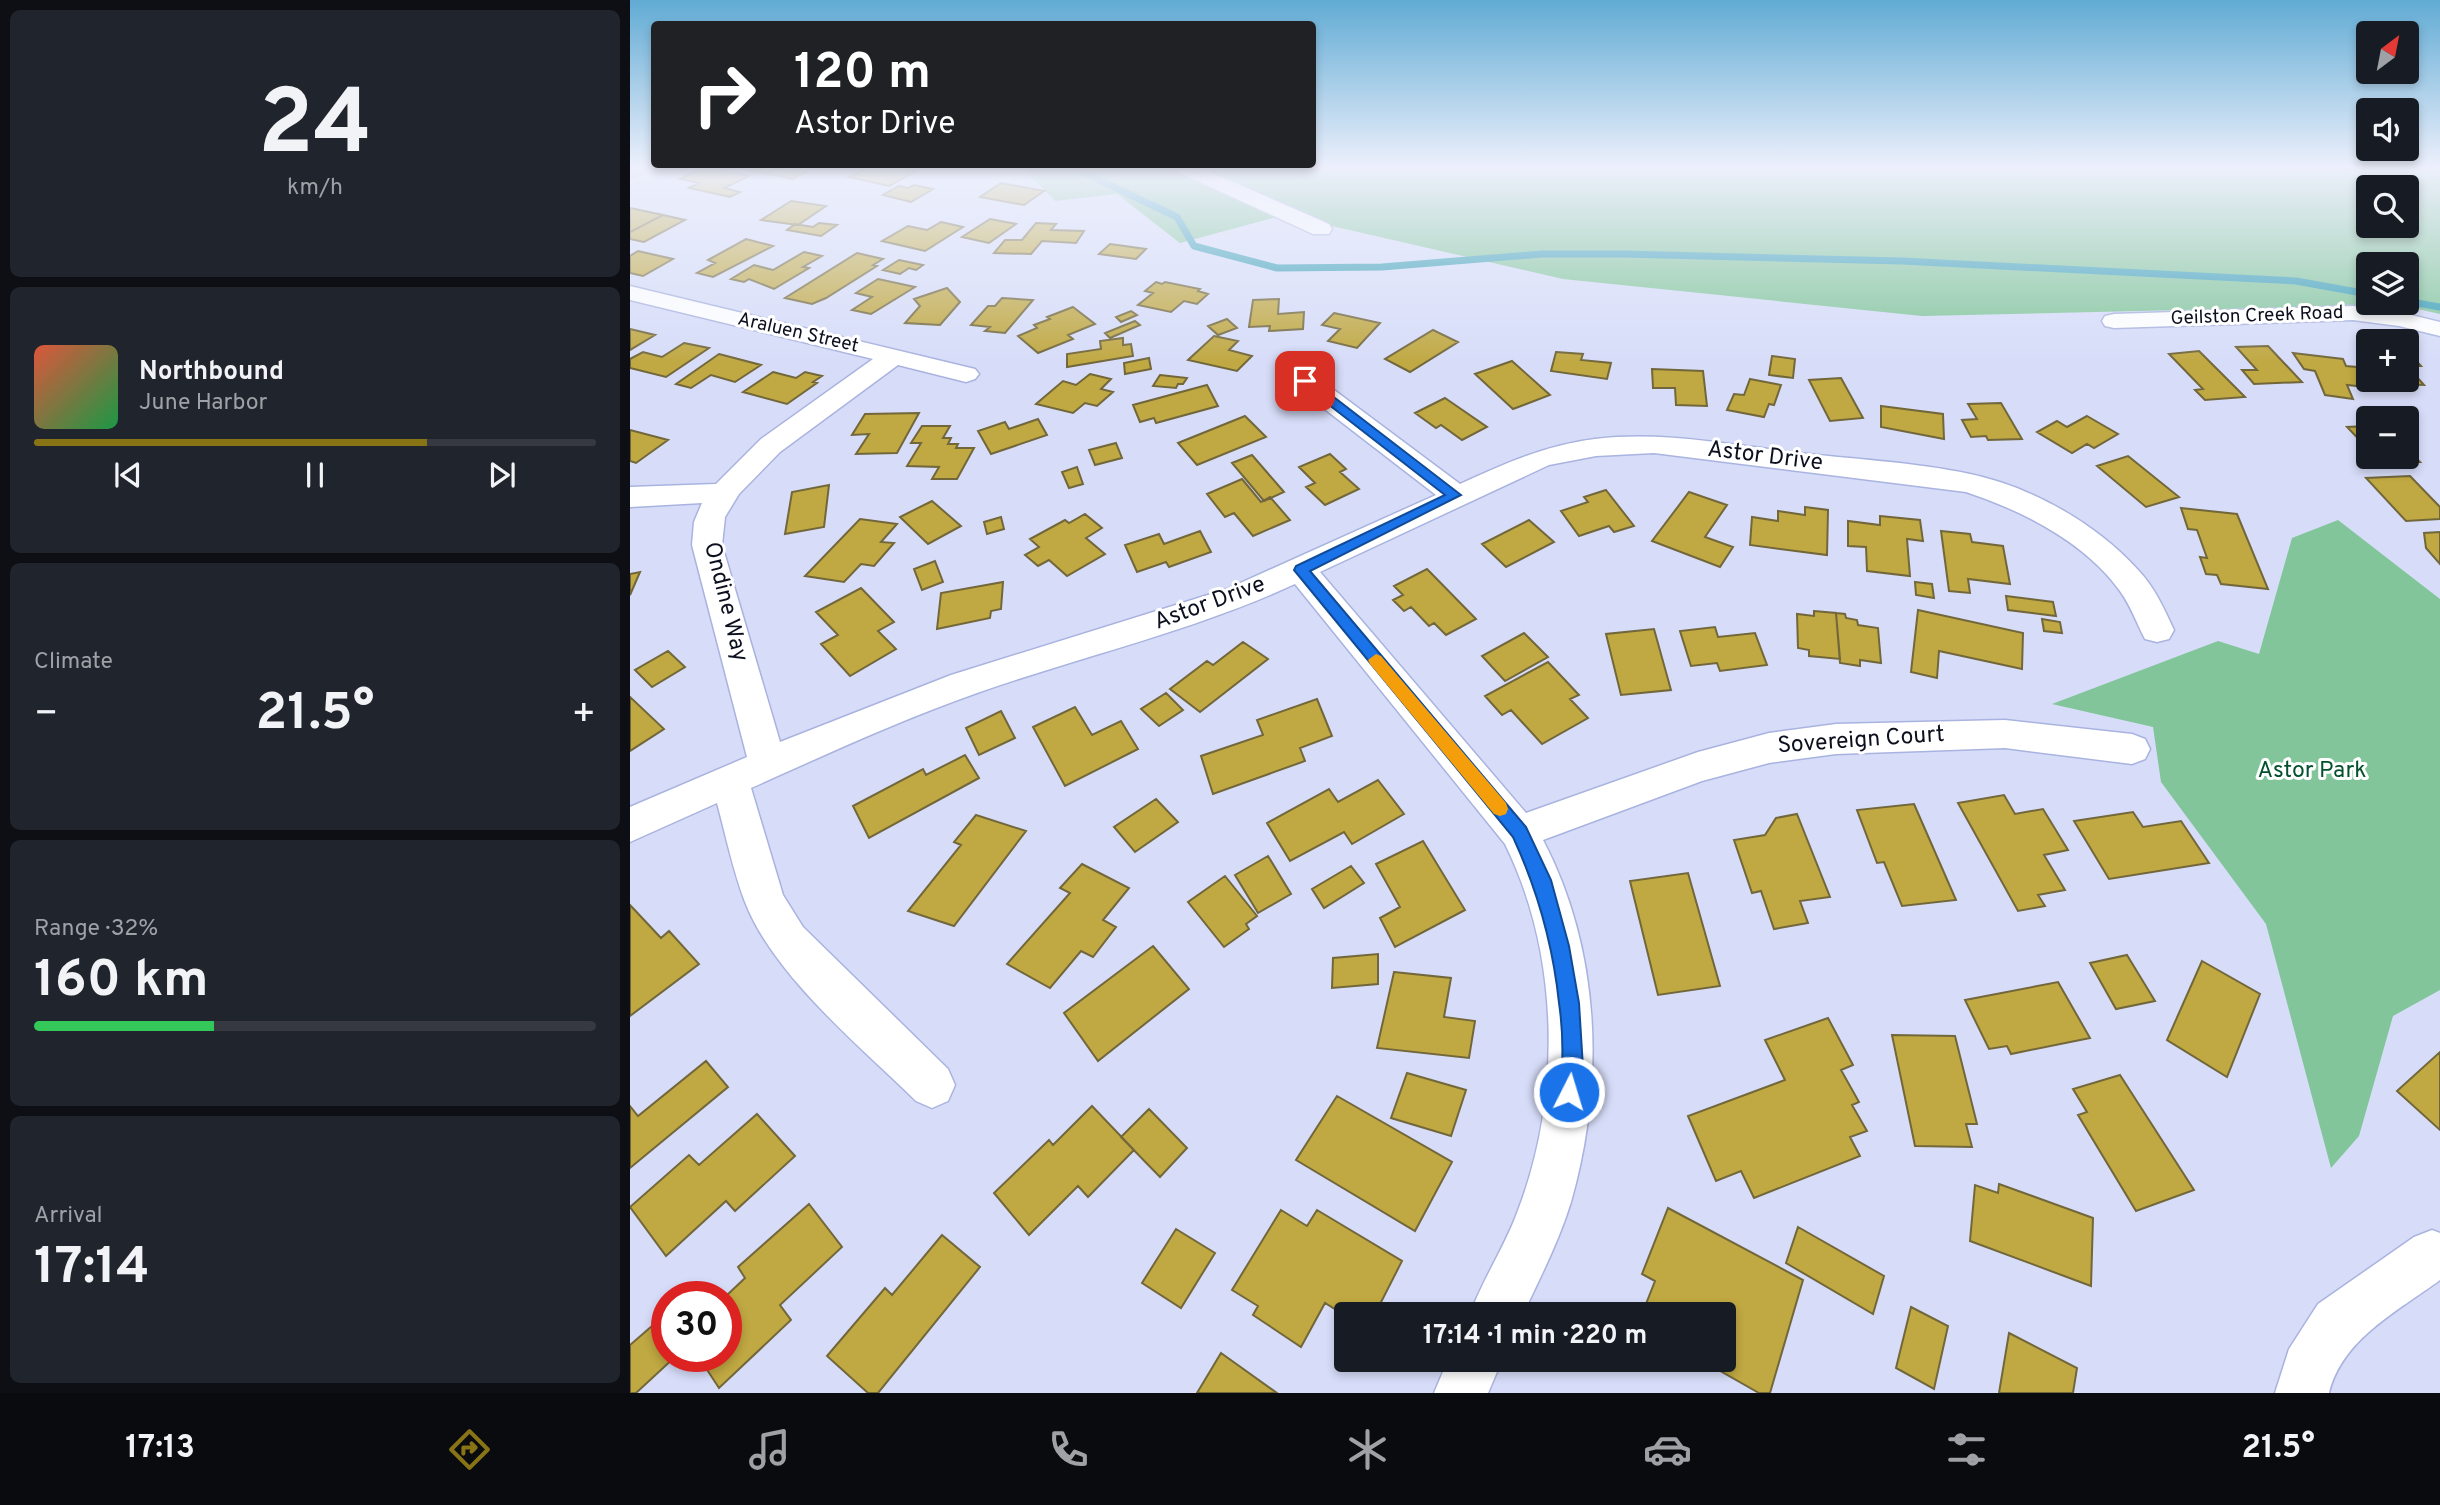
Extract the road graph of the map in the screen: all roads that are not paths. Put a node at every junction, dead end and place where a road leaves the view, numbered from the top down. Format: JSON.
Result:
{"nodes":[{"id":1,"x":630,"y":293,"type":"edge"},
{"id":2,"x":2114,"y":321,"type":"dead end"},
{"id":3,"x":2440,"y":329,"type":"edge"},
{"id":4,"x":894,"y":356,"type":"junction"},
{"id":5,"x":966,"y":374,"type":"dead end"},
{"id":6,"x":1305,"y":381,"type":"dead end"},
{"id":7,"x":724,"y":493,"type":"junction"},
{"id":8,"x":1455,"y":495,"type":"junction"},
{"id":9,"x":630,"y":497,"type":"edge"},
{"id":10,"x":1301,"y":570,"type":"junction"},
{"id":11,"x":2157,"y":630,"type":"dead end"},
{"id":12,"x":2132,"y":749,"type":"dead end"},
{"id":13,"x":767,"y":762,"type":"junction"},
{"id":14,"x":729,"y":779,"type":"junction"},
{"id":15,"x":630,"y":825,"type":"edge"},
{"id":16,"x":1519,"y":832,"type":"junction"},
{"id":17,"x":932,"y":1084,"type":"dead end"},
{"id":18,"x":2432,"y":1255,"type":"dead end"},
{"id":19,"x":1501,"y":1302,"type":"edge"},
{"id":20,"x":1470,"y":1372,"type":"edge"},
{"id":21,"x":1461,"y":1393,"type":"edge"},
{"id":22,"x":2302,"y":1393,"type":"edge"}],
"edges":[{"from":1,"to":4,"type":"street","name":"Araluen Street"},
{"from":2,"to":3,"type":"street","name":"Geilston Creek Road"},
{"from":4,"to":5,"type":"street","name":"Araluen Street"},
{"from":4,"to":7,"type":"street","name":"Ondine Way"},
{"from":6,"to":8,"type":"street"},
{"from":7,"to":9,"type":"street"},
{"from":7,"to":13,"type":"street","name":"Ondine Way"},
{"from":8,"to":10,"type":"street","name":"Astor Drive"},
{"from":8,"to":11,"type":"street","name":"Astor Drive"},
{"from":10,"to":13,"type":"street","name":"Astor Drive"},
{"from":10,"to":16,"type":"street"},
{"from":12,"to":16,"type":"street","name":"Sovereign Court"},
{"from":13,"to":14,"type":"street","name":"Astor Drive"},
{"from":14,"to":15,"type":"street","name":"Astor Drive"},
{"from":14,"to":17,"type":"street"},
{"from":16,"to":19,"type":"street"},
{"from":18,"to":22,"type":"street"},
{"from":20,"to":21,"type":"street"}]}
